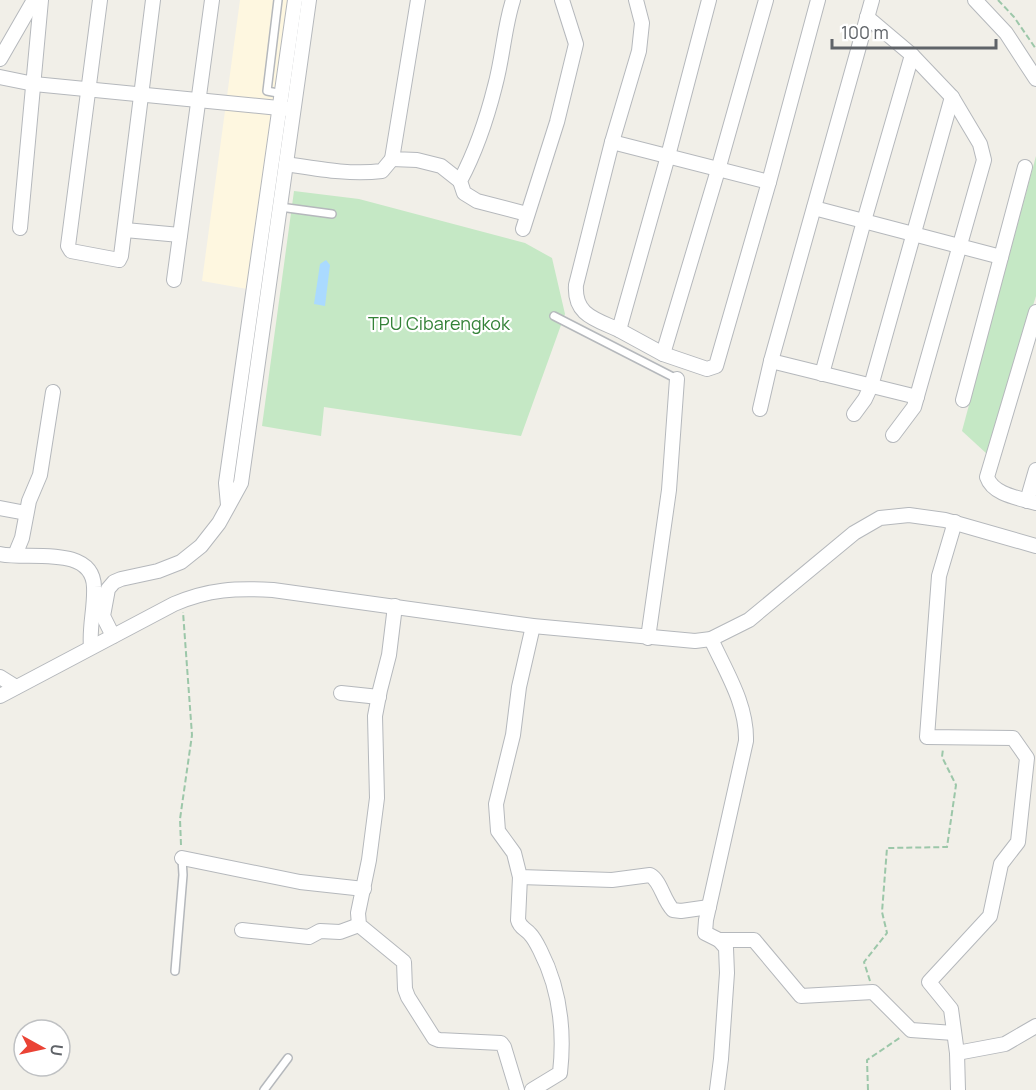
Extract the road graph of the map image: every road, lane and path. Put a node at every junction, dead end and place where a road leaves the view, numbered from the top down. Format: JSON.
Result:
{"nodes":[{"id":1,"x":34,"y":0,"type":"edge"},
{"id":2,"x":42,"y":0,"type":"edge"},
{"id":3,"x":100,"y":0,"type":"edge"},
{"id":4,"x":153,"y":0,"type":"edge"},
{"id":5,"x":212,"y":0,"type":"edge"},
{"id":6,"x":278,"y":0,"type":"edge"},
{"id":7,"x":295,"y":0,"type":"edge"},
{"id":8,"x":309,"y":0,"type":"edge"},
{"id":9,"x":418,"y":0,"type":"edge"},
{"id":10,"x":513,"y":0,"type":"edge"},
{"id":11,"x":562,"y":0,"type":"edge"},
{"id":12,"x":636,"y":0,"type":"edge"},
{"id":13,"x":709,"y":0,"type":"edge"},
{"id":14,"x":766,"y":0,"type":"edge"},
{"id":15,"x":872,"y":0,"type":"edge"},
{"id":16,"x":975,"y":0,"type":"edge"},
{"id":17,"x":998,"y":0,"type":"edge"},
{"id":18,"x":814,"y":1,"type":"edge"},
{"id":19,"x":867,"y":17,"type":"junction"},
{"id":20,"x":1036,"y":49,"type":"edge"},
{"id":21,"x":912,"y":55,"type":"junction"},
{"id":22,"x":0,"y":59,"type":"edge"},
{"id":23,"x":0,"y":77,"type":"edge"},
{"id":24,"x":1036,"y":79,"type":"edge"},
{"id":25,"x":34,"y":84,"type":"junction"},
{"id":26,"x":89,"y":88,"type":"junction"},
{"id":27,"x":283,"y":94,"type":"junction"},
{"id":28,"x":142,"y":95,"type":"junction"},
{"id":29,"x":952,"y":97,"type":"junction"},
{"id":30,"x":199,"y":101,"type":"junction"},
{"id":31,"x":287,"y":109,"type":"junction"},
{"id":32,"x":612,"y":142,"type":"junction"},
{"id":33,"x":668,"y":156,"type":"junction"},
{"id":34,"x":392,"y":159,"type":"junction"},
{"id":35,"x":286,"y":164,"type":"junction"},
{"id":36,"x":1025,"y":167,"type":"dead end"},
{"id":37,"x":718,"y":170,"type":"junction"},
{"id":38,"x":460,"y":181,"type":"junction"},
{"id":39,"x":769,"y":182,"type":"junction"},
{"id":40,"x":280,"y":207,"type":"junction"},
{"id":41,"x":814,"y":208,"type":"junction"},
{"id":42,"x":332,"y":214,"type":"dead end"},
{"id":43,"x":527,"y":214,"type":"junction"},
{"id":44,"x":864,"y":221,"type":"junction"},
{"id":45,"x":20,"y":228,"type":"dead end"},
{"id":46,"x":523,"y":229,"type":"dead end"},
{"id":47,"x":125,"y":230,"type":"junction"},
{"id":48,"x":270,"y":230,"type":"junction"},
{"id":49,"x":913,"y":234,"type":"junction"},
{"id":50,"x":180,"y":235,"type":"junction"},
{"id":51,"x":959,"y":246,"type":"junction"},
{"id":52,"x":1001,"y":257,"type":"junction"},
{"id":53,"x":174,"y":280,"type":"dead end"},
{"id":54,"x":1036,"y":312,"type":"edge"},
{"id":55,"x":555,"y":316,"type":"dead end"},
{"id":56,"x":619,"y":330,"type":"junction"},
{"id":57,"x":663,"y":354,"type":"junction"},
{"id":58,"x":771,"y":361,"type":"junction"},
{"id":59,"x":822,"y":374,"type":"junction"},
{"id":60,"x":677,"y":379,"type":"joint"},
{"id":61,"x":871,"y":386,"type":"junction"},
{"id":62,"x":53,"y":392,"type":"dead end"},
{"id":63,"x":917,"y":397,"type":"junction"},
{"id":64,"x":963,"y":400,"type":"dead end"},
{"id":65,"x":760,"y":409,"type":"dead end"},
{"id":66,"x":854,"y":414,"type":"dead end"},
{"id":67,"x":893,"y":435,"type":"dead end"},
{"id":68,"x":1036,"y":470,"type":"edge"},
{"id":69,"x":1032,"y":502,"type":"edge"},
{"id":70,"x":0,"y":508,"type":"edge"},
{"id":71,"x":26,"y":513,"type":"junction"},
{"id":72,"x":955,"y":522,"type":"junction"},
{"id":73,"x":1036,"y":546,"type":"edge"},
{"id":74,"x":0,"y":554,"type":"edge"},
{"id":75,"x":15,"y":555,"type":"junction"},
{"id":76,"x":181,"y":601,"type":"junction"},
{"id":77,"x":395,"y":606,"type":"junction"},
{"id":78,"x":533,"y":626,"type":"junction"},
{"id":79,"x":113,"y":636,"type":"junction"},
{"id":80,"x":648,"y":638,"type":"junction"},
{"id":81,"x":711,"y":639,"type":"junction"},
{"id":82,"x":91,"y":647,"type":"junction"},
{"id":83,"x":0,"y":677,"type":"edge"},
{"id":84,"x":16,"y":687,"type":"junction"},
{"id":85,"x":341,"y":693,"type":"dead end"},
{"id":86,"x":0,"y":696,"type":"edge"},
{"id":87,"x":379,"y":697,"type":"junction"},
{"id":88,"x":944,"y":737,"type":"junction"},
{"id":89,"x":182,"y":858,"type":"junction"},
{"id":90,"x":520,"y":877,"type":"junction"},
{"id":91,"x":364,"y":889,"type":"junction"},
{"id":92,"x":709,"y":907,"type":"junction"},
{"id":93,"x":359,"y":925,"type":"junction"},
{"id":94,"x":242,"y":930,"type":"dead end"},
{"id":95,"x":718,"y":940,"type":"junction"},
{"id":96,"x":175,"y":971,"type":"dead end"},
{"id":97,"x":873,"y":992,"type":"junction"},
{"id":98,"x":1036,"y":1026,"type":"edge"},
{"id":99,"x":911,"y":1030,"type":"junction"},
{"id":100,"x":954,"y":1033,"type":"junction"},
{"id":101,"x":957,"y":1053,"type":"junction"},
{"id":102,"x":288,"y":1058,"type":"dead end"},
{"id":103,"x":264,"y":1090,"type":"edge"},
{"id":104,"x":517,"y":1090,"type":"edge"},
{"id":105,"x":532,"y":1090,"type":"edge"},
{"id":106,"x":717,"y":1090,"type":"edge"},
{"id":107,"x":868,"y":1090,"type":"edge"},
{"id":108,"x":958,"y":1090,"type":"edge"}],
"edges":[{"from":1,"to":22,"type":"street"},
{"from":2,"to":25,"type":"street"},
{"from":3,"to":26,"type":"street"},
{"from":4,"to":28,"type":"street"},
{"from":5,"to":30,"type":"street"},
{"from":6,"to":27,"type":"lane"},
{"from":7,"to":27,"type":"street"},
{"from":8,"to":31,"type":"street"},
{"from":9,"to":34,"type":"street"},
{"from":10,"to":38,"type":"street"},
{"from":11,"to":43,"type":"street"},
{"from":12,"to":32,"type":"street"},
{"from":13,"to":33,"type":"street"},
{"from":14,"to":37,"type":"street"},
{"from":15,"to":19,"type":"street"},
{"from":16,"to":24,"type":"street"},
{"from":17,"to":20,"type":"path"},
{"from":18,"to":39,"type":"street"},
{"from":19,"to":21,"type":"street"},
{"from":19,"to":41,"type":"street"},
{"from":21,"to":29,"type":"street"},
{"from":21,"to":44,"type":"street"},
{"from":23,"to":25,"type":"street"},
{"from":25,"to":26,"type":"street"},
{"from":25,"to":45,"type":"street"},
{"from":26,"to":28,"type":"street"},
{"from":26,"to":47,"type":"street"},
{"from":27,"to":31,"type":"street"},
{"from":28,"to":30,"type":"street"},
{"from":28,"to":47,"type":"street"},
{"from":29,"to":49,"type":"street"},
{"from":29,"to":51,"type":"street"},
{"from":30,"to":31,"type":"street"},
{"from":30,"to":50,"type":"street"},
{"from":31,"to":35,"type":"street"},
{"from":31,"to":48,"type":"street"},
{"from":32,"to":33,"type":"street"},
{"from":32,"to":56,"type":"street"},
{"from":33,"to":37,"type":"street"},
{"from":33,"to":56,"type":"street"},
{"from":34,"to":35,"type":"street"},
{"from":34,"to":38,"type":"street"},
{"from":35,"to":40,"type":"street"},
{"from":36,"to":52,"type":"street"},
{"from":37,"to":39,"type":"street"},
{"from":37,"to":57,"type":"street"},
{"from":38,"to":43,"type":"street"},
{"from":39,"to":57,"type":"street"},
{"from":40,"to":42,"type":"lane"},
{"from":40,"to":48,"type":"street"},
{"from":41,"to":44,"type":"street"},
{"from":41,"to":58,"type":"street"},
{"from":43,"to":46,"type":"street"},
{"from":44,"to":49,"type":"street"},
{"from":44,"to":59,"type":"street"},
{"from":47,"to":50,"type":"street"},
{"from":48,"to":79,"type":"street"},
{"from":49,"to":51,"type":"street"},
{"from":49,"to":61,"type":"street"},
{"from":50,"to":53,"type":"street"},
{"from":51,"to":52,"type":"street"},
{"from":51,"to":63,"type":"street"},
{"from":52,"to":64,"type":"street"},
{"from":54,"to":69,"type":"street"},
{"from":55,"to":60,"type":"lane"},
{"from":56,"to":57,"type":"street"},
{"from":58,"to":59,"type":"street"},
{"from":58,"to":65,"type":"street"},
{"from":59,"to":61,"type":"street"},
{"from":60,"to":80,"type":"street"},
{"from":61,"to":63,"type":"street"},
{"from":61,"to":66,"type":"street"},
{"from":62,"to":71,"type":"street"},
{"from":63,"to":67,"type":"street"},
{"from":68,"to":69,"type":"street"},
{"from":70,"to":71,"type":"street"},
{"from":71,"to":75,"type":"street"},
{"from":72,"to":73,"type":"street"},
{"from":72,"to":81,"type":"street"},
{"from":72,"to":88,"type":"street"},
{"from":74,"to":75,"type":"street"},
{"from":75,"to":82,"type":"street"},
{"from":76,"to":77,"type":"street"},
{"from":76,"to":79,"type":"street"},
{"from":76,"to":89,"type":"path"},
{"from":77,"to":78,"type":"street"},
{"from":77,"to":87,"type":"street"},
{"from":78,"to":80,"type":"street"},
{"from":78,"to":90,"type":"street"},
{"from":79,"to":82,"type":"street"},
{"from":80,"to":81,"type":"street"},
{"from":81,"to":92,"type":"street"},
{"from":82,"to":84,"type":"street"},
{"from":83,"to":84,"type":"street"},
{"from":84,"to":86,"type":"street"},
{"from":85,"to":87,"type":"street"},
{"from":87,"to":91,"type":"street"},
{"from":88,"to":97,"type":"path"},
{"from":88,"to":100,"type":"street"},
{"from":89,"to":91,"type":"street"},
{"from":89,"to":96,"type":"lane"},
{"from":90,"to":92,"type":"street"},
{"from":90,"to":105,"type":"street"},
{"from":91,"to":93,"type":"street"},
{"from":92,"to":95,"type":"street"},
{"from":93,"to":94,"type":"street"},
{"from":93,"to":104,"type":"street"},
{"from":95,"to":97,"type":"street"},
{"from":95,"to":106,"type":"street"},
{"from":97,"to":99,"type":"street"},
{"from":98,"to":101,"type":"street"},
{"from":99,"to":100,"type":"street"},
{"from":99,"to":107,"type":"path"},
{"from":100,"to":101,"type":"street"},
{"from":101,"to":108,"type":"street"},
{"from":102,"to":103,"type":"lane"}]}
